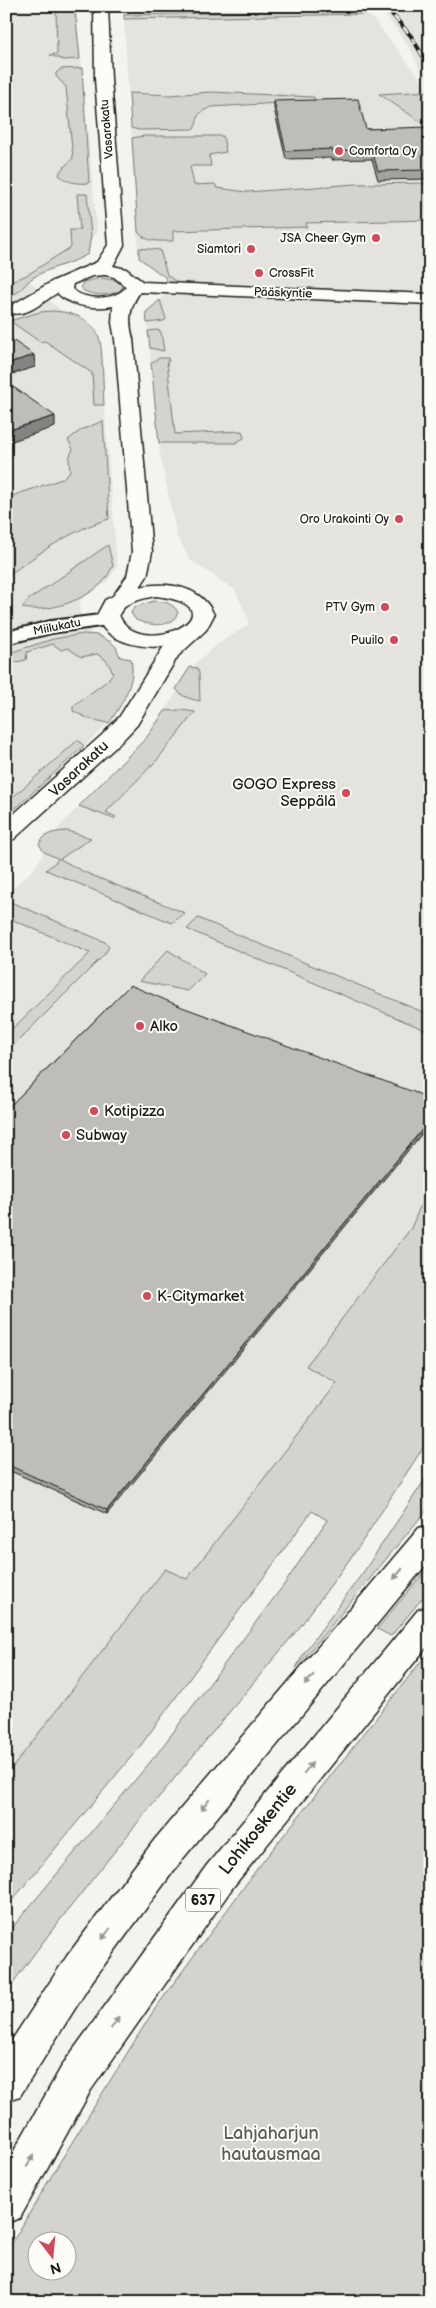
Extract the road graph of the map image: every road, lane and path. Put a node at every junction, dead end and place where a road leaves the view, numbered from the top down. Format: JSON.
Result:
{"nodes":[{"id":1,"x":99,"y":8,"type":"edge"},
{"id":2,"x":116,"y":245,"type":"junction"},
{"id":3,"x":88,"y":272,"type":"junction"},
{"id":4,"x":64,"y":283,"type":"junction"},
{"id":5,"x":130,"y":287,"type":"junction"},
{"id":6,"x":430,"y":299,"type":"edge"},
{"id":7,"x":87,"y":301,"type":"junction"},
{"id":8,"x":12,"y":311,"type":"edge"},
{"id":9,"x":120,"y":328,"type":"junction"},
{"id":10,"x":142,"y":552,"type":"junction"},
{"id":11,"x":180,"y":594,"type":"junction"},
{"id":12,"x":122,"y":599,"type":"junction"},
{"id":13,"x":108,"y":620,"type":"junction"},
{"id":14,"x":190,"y":632,"type":"junction"},
{"id":15,"x":130,"y":637,"type":"junction"},
{"id":16,"x":6,"y":638,"type":"edge"},
{"id":17,"x":143,"y":695,"type":"junction"},
{"id":18,"x":6,"y":834,"type":"edge"},
{"id":19,"x":430,"y":1537,"type":"edge"},
{"id":20,"x":430,"y":1618,"type":"edge"},
{"id":21,"x":6,"y":2082,"type":"edge"},
{"id":22,"x":6,"y":2204,"type":"edge"}],
"edges":[{"from":1,"to":2,"type":"street","name":"Vasarakatu"},
{"from":2,"to":3,"type":"street"},
{"from":2,"to":5,"type":"street","name":"Vasarakatu"},
{"from":3,"to":4,"type":"street"},
{"from":3,"to":5,"type":"street"},
{"from":4,"to":7,"type":"street"},
{"from":4,"to":8,"type":"street"},
{"from":5,"to":6,"type":"street","name":"Pääskyntie"},
{"from":5,"to":7,"type":"street"},
{"from":5,"to":9,"type":"street","name":"Vasarakatu"},
{"from":7,"to":8,"type":"street"},
{"from":7,"to":9,"type":"street"},
{"from":9,"to":10,"type":"street","name":"Vasarakatu"},
{"from":10,"to":11,"type":"street","name":"Vasarakatu"},
{"from":10,"to":12,"type":"street","name":"Vasarakatu"},
{"from":11,"to":12,"type":"street"},
{"from":11,"to":14,"type":"street","name":"Vasarakatu"},
{"from":12,"to":13,"type":"street","name":"Vasarakatu"},
{"from":13,"to":15,"type":"street"},
{"from":13,"to":16,"type":"street","name":"Miilukatu"},
{"from":14,"to":15,"type":"street"},
{"from":14,"to":17,"type":"street","name":"Vasarakatu"},
{"from":15,"to":17,"type":"street"},
{"from":17,"to":18,"type":"street","name":"Vasarakatu"},
{"from":19,"to":21,"type":"street","one_way":true},
{"from":22,"to":20,"type":"street","name":"Lohikoskentie","number":"637","one_way":true}]}
